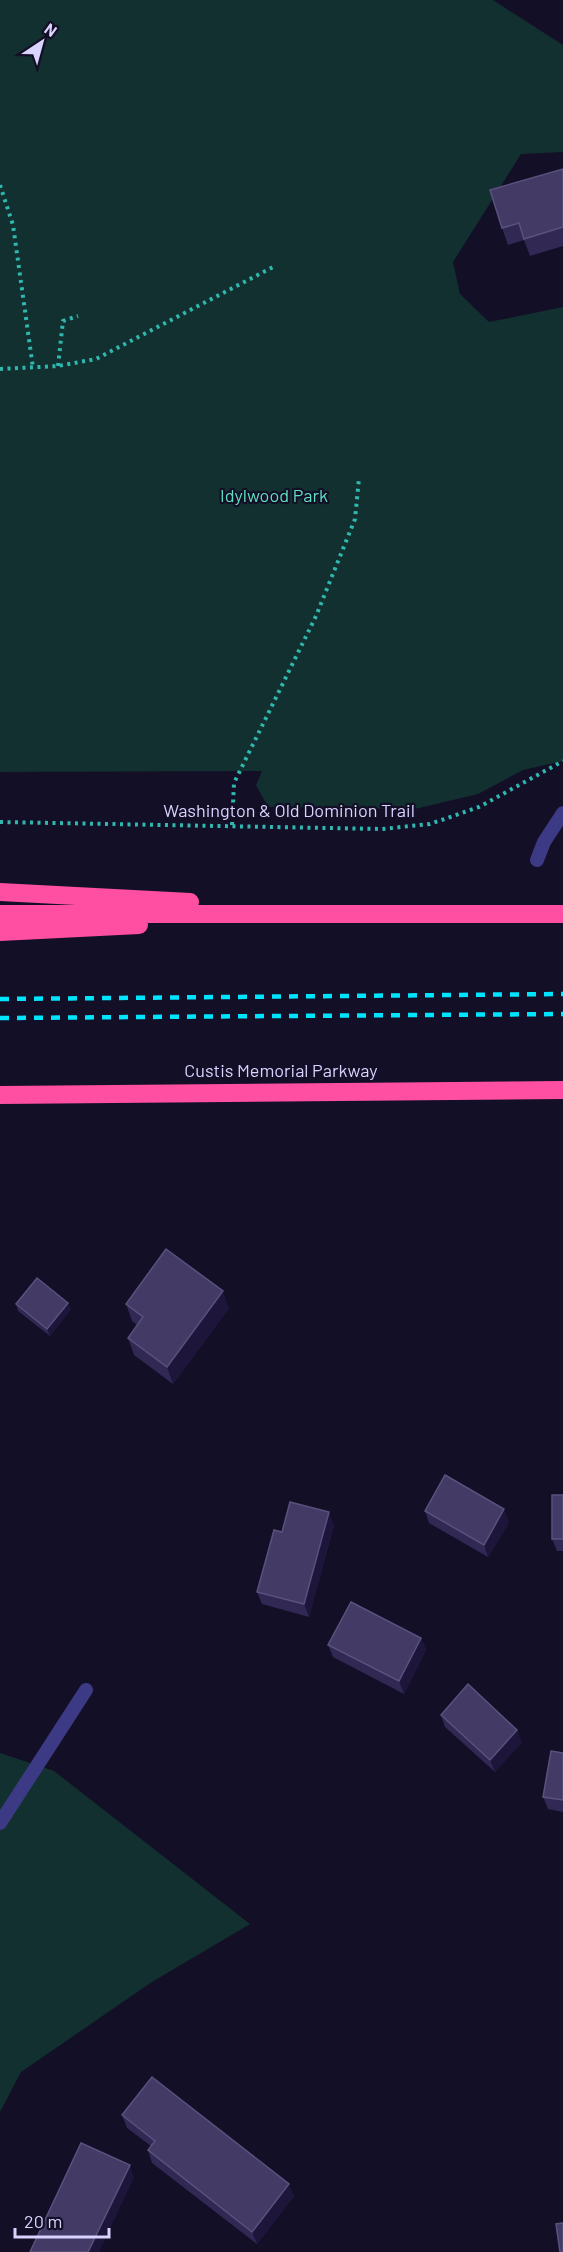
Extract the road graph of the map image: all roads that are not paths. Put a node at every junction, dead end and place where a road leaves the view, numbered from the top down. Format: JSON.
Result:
{"nodes":[{"id":1,"x":563,"y":813,"type":"edge"},
{"id":2,"x":537,"y":860,"type":"dead end"},
{"id":3,"x":0,"y":892,"type":"edge"},
{"id":4,"x":396,"y":913,"type":"junction"},
{"id":5,"x":0,"y":914,"type":"edge"},
{"id":6,"x":563,"y":914,"type":"edge"},
{"id":7,"x":0,"y":932,"type":"edge"},
{"id":8,"x":563,"y":1090,"type":"edge"},
{"id":9,"x":0,"y":1095,"type":"edge"},
{"id":10,"x":86,"y":1690,"type":"dead end"},
{"id":11,"x":0,"y":1823,"type":"edge"}],
"edges":[{"from":1,"to":2,"type":"lane"},
{"from":3,"to":4,"type":"highway"},
{"from":4,"to":5,"type":"highway"},
{"from":4,"to":6,"type":"highway"},
{"from":4,"to":7,"type":"highway"},
{"from":8,"to":9,"type":"highway","name":"Custis Memorial Parkway"},
{"from":10,"to":11,"type":"lane"}]}
